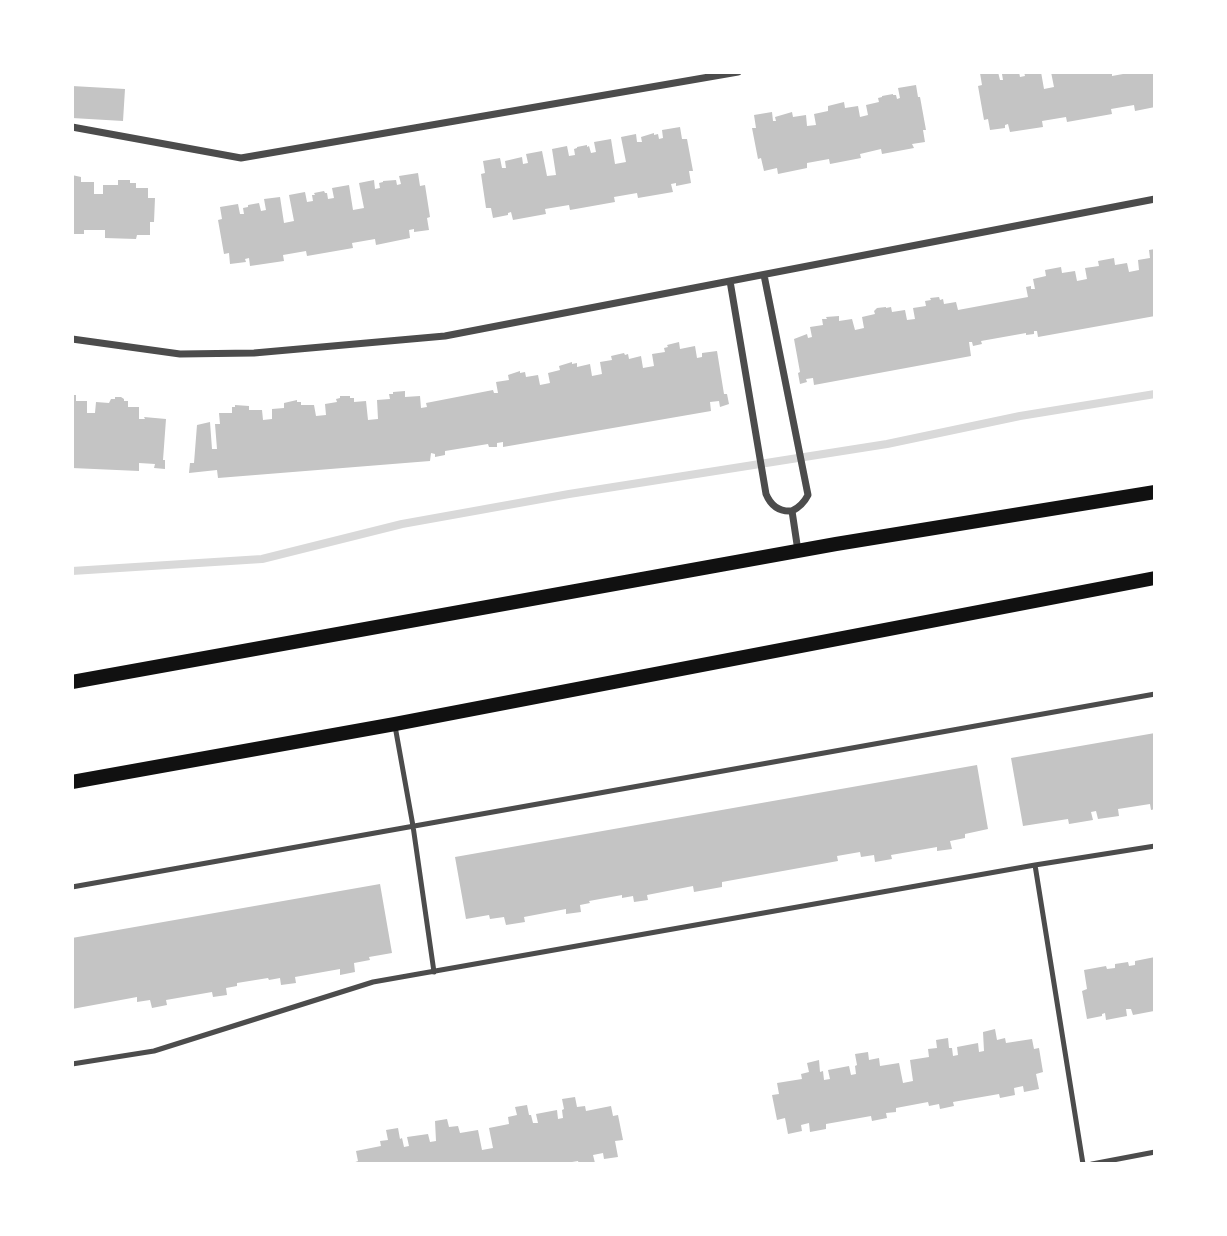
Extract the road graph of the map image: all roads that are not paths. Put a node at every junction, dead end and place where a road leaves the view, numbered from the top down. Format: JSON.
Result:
{"nodes":[{"id":1,"x":738,"y":72,"type":"edge"},
{"id":2,"x":72,"y":127,"type":"edge"},
{"id":3,"x":1155,"y":199,"type":"edge"},
{"id":4,"x":764,"y":275,"type":"junction"},
{"id":5,"x":730,"y":281,"type":"junction"},
{"id":6,"x":72,"y":340,"type":"edge"},
{"id":7,"x":1155,"y":492,"type":"edge"},
{"id":8,"x":792,"y":511,"type":"junction"},
{"id":9,"x":798,"y":551,"type":"junction"},
{"id":10,"x":1155,"y":578,"type":"edge"},
{"id":11,"x":72,"y":682,"type":"edge"},
{"id":12,"x":1155,"y":694,"type":"edge"},
{"id":13,"x":395,"y":724,"type":"junction"},
{"id":14,"x":72,"y":782,"type":"edge"},
{"id":15,"x":412,"y":827,"type":"junction"},
{"id":16,"x":1155,"y":846,"type":"edge"},
{"id":17,"x":1035,"y":865,"type":"junction"},
{"id":18,"x":72,"y":887,"type":"edge"},
{"id":19,"x":433,"y":972,"type":"junction"},
{"id":20,"x":72,"y":1064,"type":"edge"},
{"id":21,"x":1155,"y":1152,"type":"edge"},
{"id":22,"x":1083,"y":1164,"type":"edge"},
{"id":23,"x":1092,"y":1164,"type":"edge"}],
"edges":[{"from":1,"to":2,"type":"street"},
{"from":3,"to":4,"type":"street"},
{"from":4,"to":5,"type":"street"},
{"from":4,"to":8,"type":"street"},
{"from":5,"to":6,"type":"street"},
{"from":5,"to":8,"type":"street"},
{"from":7,"to":9,"type":"main road"},
{"from":8,"to":9,"type":"street"},
{"from":9,"to":11,"type":"main road"},
{"from":10,"to":13,"type":"main road"},
{"from":12,"to":15,"type":"lane"},
{"from":13,"to":14,"type":"main road"},
{"from":13,"to":15,"type":"lane"},
{"from":15,"to":18,"type":"lane"},
{"from":15,"to":19,"type":"lane"},
{"from":16,"to":17,"type":"lane"},
{"from":17,"to":19,"type":"lane"},
{"from":17,"to":22,"type":"lane"},
{"from":19,"to":20,"type":"lane"},
{"from":21,"to":23,"type":"lane"}]}
